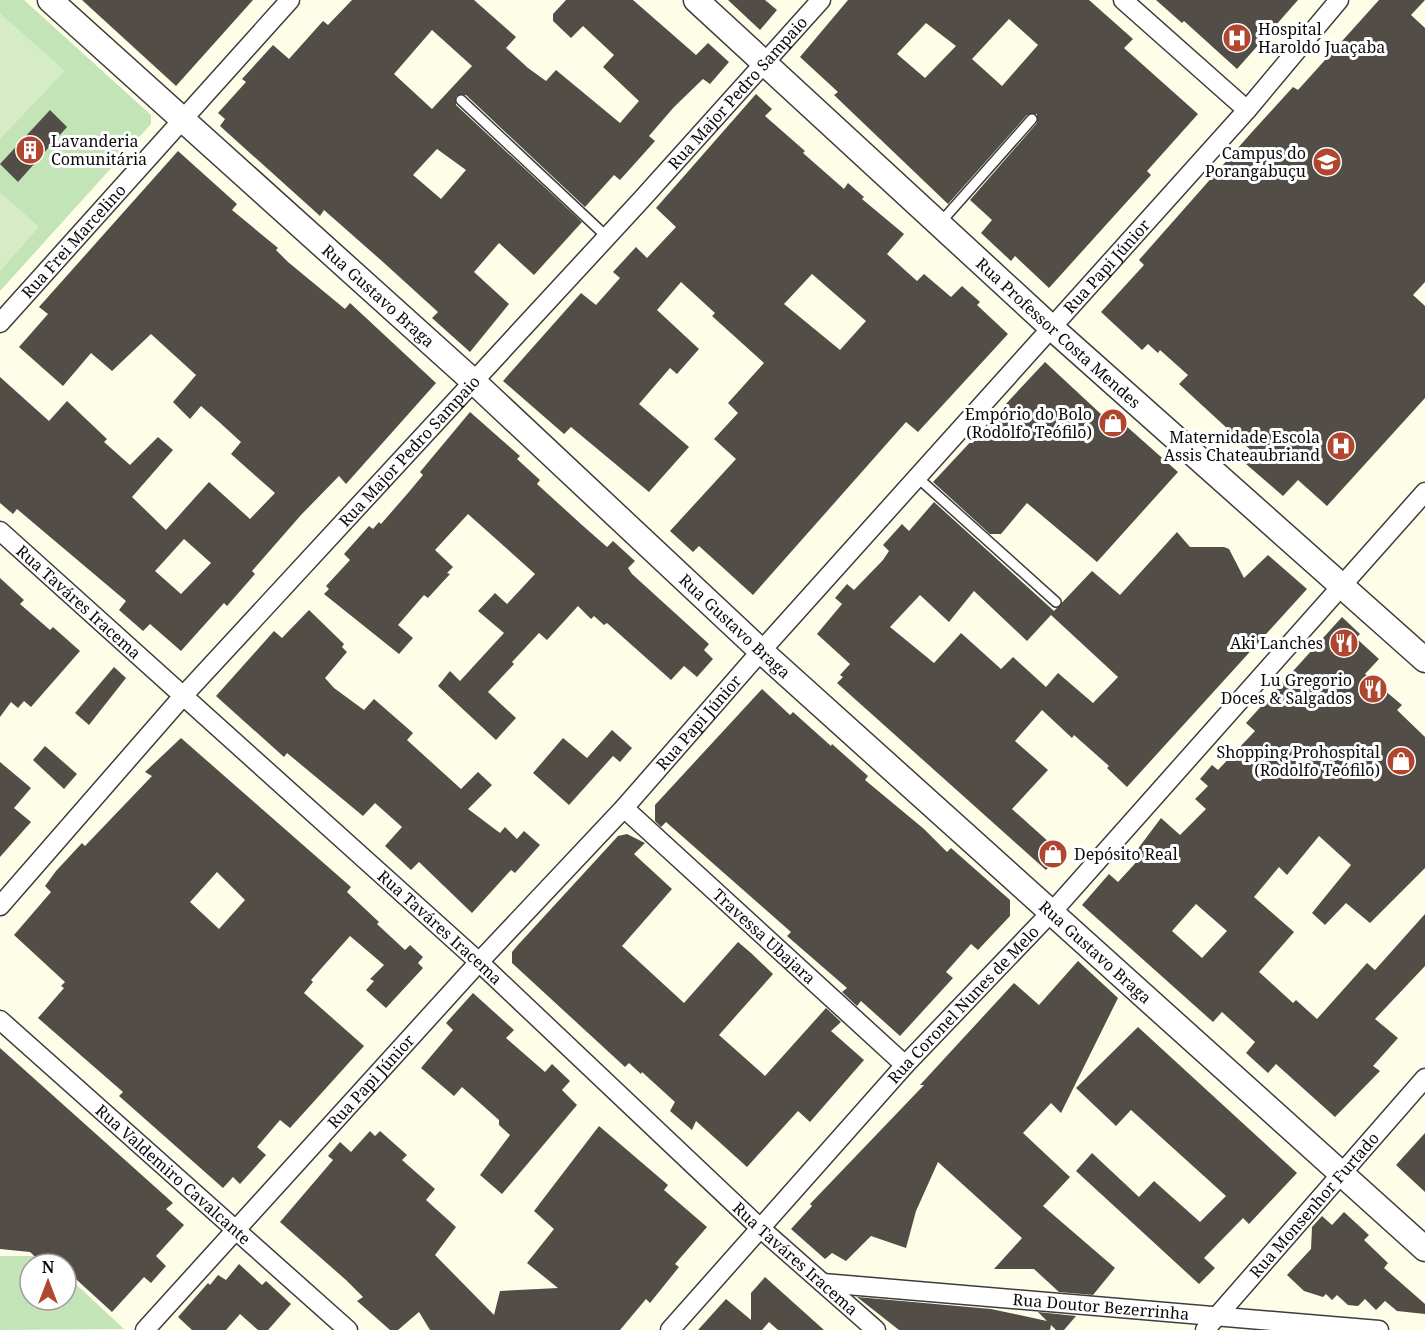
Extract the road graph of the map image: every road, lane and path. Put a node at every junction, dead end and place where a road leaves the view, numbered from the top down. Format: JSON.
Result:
{"nodes":[{"id":1,"x":50,"y":0,"type":"edge"},
{"id":2,"x":290,"y":0,"type":"edge"},
{"id":3,"x":696,"y":0,"type":"edge"},
{"id":4,"x":821,"y":0,"type":"edge"},
{"id":5,"x":1123,"y":0,"type":"edge"},
{"id":6,"x":1339,"y":0,"type":"edge"},
{"id":7,"x":766,"y":62,"type":"junction"},
{"id":8,"x":461,"y":100,"type":"dead end"},
{"id":9,"x":1247,"y":110,"type":"junction"},
{"id":10,"x":1032,"y":119,"type":"dead end"},
{"id":11,"x":183,"y":120,"type":"junction"},
{"id":12,"x":939,"y":224,"type":"junction"},
{"id":13,"x":606,"y":236,"type":"junction"},
{"id":14,"x":0,"y":323,"type":"edge"},
{"id":15,"x":1053,"y":329,"type":"junction"},
{"id":16,"x":474,"y":382,"type":"junction"},
{"id":17,"x":918,"y":478,"type":"junction"},
{"id":18,"x":1425,"y":492,"type":"edge"},
{"id":19,"x":0,"y":531,"type":"edge"},
{"id":20,"x":1344,"y":585,"type":"junction"},
{"id":21,"x":1056,"y":602,"type":"dead end"},
{"id":22,"x":761,"y":651,"type":"junction"},
{"id":23,"x":1425,"y":660,"type":"edge"},
{"id":24,"x":183,"y":696,"type":"junction"},
{"id":25,"x":624,"y":808,"type":"junction"},
{"id":26,"x":0,"y":906,"type":"edge"},
{"id":27,"x":1051,"y":912,"type":"junction"},
{"id":28,"x":479,"y":962,"type":"junction"},
{"id":29,"x":0,"y":1020,"type":"edge"},
{"id":30,"x":906,"y":1065,"type":"junction"},
{"id":31,"x":1425,"y":1078,"type":"edge"},
{"id":32,"x":1341,"y":1174,"type":"junction"},
{"id":33,"x":759,"y":1227,"type":"junction"},
{"id":34,"x":237,"y":1231,"type":"junction"},
{"id":35,"x":1425,"y":1249,"type":"edge"},
{"id":36,"x":823,"y":1283,"type":"junction"},
{"id":37,"x":1217,"y":1316,"type":"junction"},
{"id":38,"x":145,"y":1330,"type":"edge"},
{"id":39,"x":348,"y":1330,"type":"edge"},
{"id":40,"x":670,"y":1330,"type":"edge"},
{"id":41,"x":876,"y":1330,"type":"edge"},
{"id":42,"x":1205,"y":1330,"type":"edge"},
{"id":43,"x":1379,"y":1330,"type":"edge"}],
"edges":[{"from":1,"to":11,"type":"street","name":"Rua Gustavo Braga"},
{"from":2,"to":11,"type":"street","name":"Rua Frei Marcelino"},
{"from":3,"to":7,"type":"street","name":"Rua Professor Costa Mendes"},
{"from":4,"to":7,"type":"street","name":"Rua Major Pedro Sampaio"},
{"from":5,"to":9,"type":"street"},
{"from":6,"to":9,"type":"street","name":"Rua Papi Júnior"},
{"from":7,"to":12,"type":"street","name":"Rua Professor Costa Mendes"},
{"from":7,"to":13,"type":"street","name":"Rua Major Pedro Sampaio"},
{"from":8,"to":13,"type":"lane"},
{"from":9,"to":15,"type":"street","name":"Rua Papi Júnior"},
{"from":10,"to":12,"type":"lane"},
{"from":11,"to":14,"type":"street","name":"Rua Frei Marcelino"},
{"from":11,"to":16,"type":"street","name":"Rua Gustavo Braga"},
{"from":12,"to":15,"type":"street","name":"Rua Professor Costa Mendes"},
{"from":13,"to":16,"type":"street","name":"Rua Major Pedro Sampaio"},
{"from":15,"to":17,"type":"street","name":"Rua Papi Júnior"},
{"from":15,"to":20,"type":"street","name":"Rua Professor Costa Mendes"},
{"from":16,"to":22,"type":"street","name":"Rua Gustavo Braga"},
{"from":16,"to":24,"type":"street","name":"Rua Major Pedro Sampaio"},
{"from":17,"to":21,"type":"lane"},
{"from":17,"to":22,"type":"street","name":"Rua Papi Júnior"},
{"from":18,"to":20,"type":"street","name":"Rua Coronel Nunes de Melo"},
{"from":19,"to":24,"type":"street","name":"Rua Taváres Iracema"},
{"from":20,"to":23,"type":"street","name":"Rua Professor Costa Mendes"},
{"from":20,"to":27,"type":"street","name":"Rua Coronel Nunes de Melo"},
{"from":22,"to":25,"type":"street","name":"Rua Papi Júnior"},
{"from":22,"to":27,"type":"street","name":"Rua Gustavo Braga"},
{"from":24,"to":26,"type":"street","name":"Rua Major Pedro Sampaio"},
{"from":24,"to":28,"type":"street","name":"Rua Taváres Iracema"},
{"from":25,"to":28,"type":"street","name":"Rua Papi Júnior"},
{"from":25,"to":30,"type":"street","name":"Travessa Ubajara"},
{"from":27,"to":30,"type":"street","name":"Rua Coronel Nunes de Melo"},
{"from":27,"to":32,"type":"street","name":"Rua Gustavo Braga"},
{"from":28,"to":33,"type":"street","name":"Rua Taváres Iracema"},
{"from":28,"to":34,"type":"street","name":"Rua Papi Júnior"},
{"from":29,"to":34,"type":"street","name":"Rua Valdemiro Cavalcante"},
{"from":30,"to":33,"type":"street","name":"Rua Coronel Nunes de Melo"},
{"from":31,"to":32,"type":"street","name":"Rua Monsenhor Furtado"},
{"from":32,"to":35,"type":"street","name":"Rua Gustavo Braga"},
{"from":32,"to":37,"type":"street","name":"Rua Monsenhor Furtado"},
{"from":33,"to":36,"type":"street","name":"Rua Taváres Iracema"},
{"from":33,"to":40,"type":"street","name":"Rua Coronel Nunes de Melo"},
{"from":34,"to":38,"type":"street","name":"Rua Papi Júnior"},
{"from":34,"to":39,"type":"street","name":"Rua Valdemiro Cavalcante"},
{"from":36,"to":37,"type":"street","name":"Rua Doutor Bezerrinha"},
{"from":36,"to":41,"type":"street","name":"Rua Taváres Iracema"},
{"from":37,"to":42,"type":"street","name":"Rua Monsenhor Furtado"},
{"from":37,"to":43,"type":"street","name":"Rua Doutor Bezerrinha"}]}
